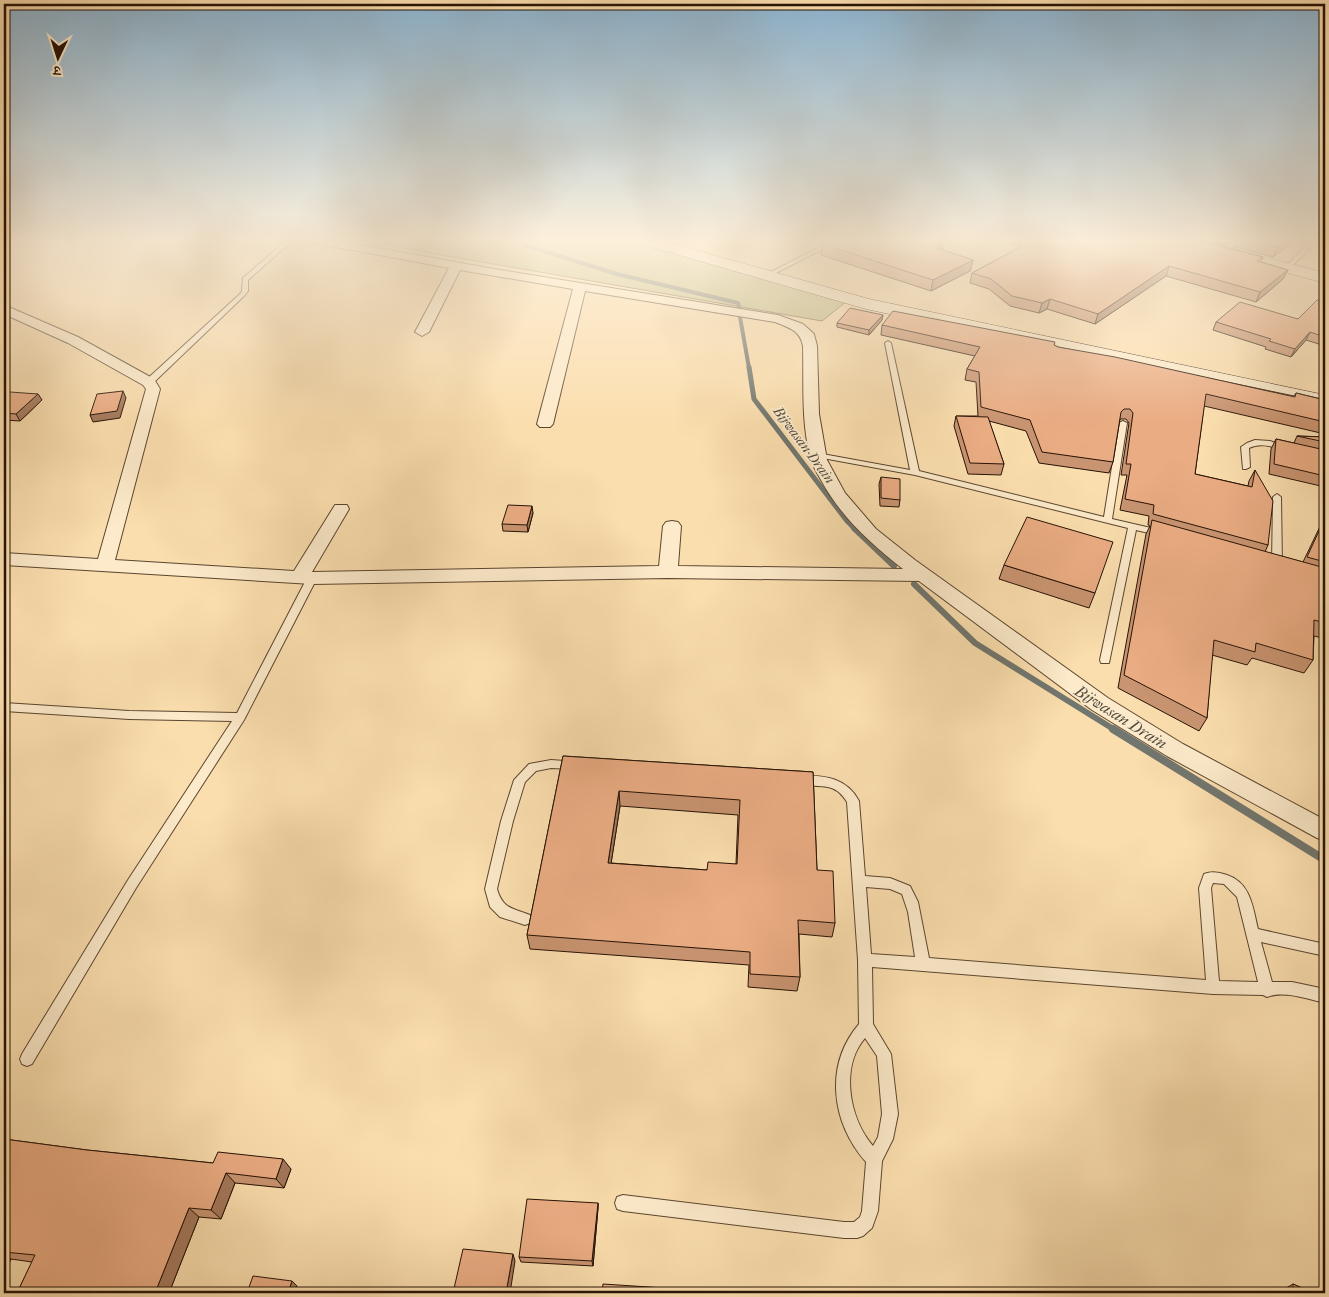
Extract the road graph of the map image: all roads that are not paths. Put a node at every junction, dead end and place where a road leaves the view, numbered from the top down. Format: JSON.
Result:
{"nodes":[{"id":1,"x":236,"y":301,"type":"edge"},
{"id":2,"x":438,"y":301,"type":"edge"},
{"id":3,"x":576,"y":301,"type":"edge"},
{"id":4,"x":672,"y":301,"type":"edge"},
{"id":5,"x":854,"y":301,"type":"edge"},
{"id":6,"x":873,"y":301,"type":"edge"},
{"id":7,"x":4,"y":309,"type":"edge"},
{"id":8,"x":422,"y":332,"type":"dead end"},
{"id":9,"x":888,"y":343,"type":"edge"},
{"id":10,"x":149,"y":382,"type":"junction"},
{"id":11,"x":1325,"y":396,"type":"edge"},
{"id":12,"x":1325,"y":401,"type":"edge"},
{"id":13,"x":1123,"y":423,"type":"edge"},
{"id":14,"x":546,"y":424,"type":"dead end"},
{"id":15,"x":1297,"y":450,"type":"edge"},
{"id":16,"x":817,"y":456,"type":"junction"},
{"id":17,"x":1246,"y":467,"type":"dead end"},
{"id":18,"x":915,"y":473,"type":"junction"},
{"id":19,"x":1277,"y":497,"type":"dead end"},
{"id":20,"x":341,"y":509,"type":"dead end"},
{"id":21,"x":1108,"y":519,"type":"junction"},
{"id":22,"x":1132,"y":525,"type":"junction"},
{"id":23,"x":672,"y":526,"type":"dead end"},
{"id":24,"x":1171,"y":536,"type":"edge"},
{"id":25,"x":4,"y":559,"type":"edge"},
{"id":26,"x":1267,"y":562,"type":"edge"},
{"id":27,"x":105,"y":565,"type":"junction"},
{"id":28,"x":668,"y":572,"type":"junction"},
{"id":29,"x":923,"y":575,"type":"junction"},
{"id":30,"x":306,"y":578,"type":"junction"},
{"id":31,"x":1105,"y":660,"type":"dead end"},
{"id":32,"x":4,"y":707,"type":"edge"},
{"id":33,"x":240,"y":717,"type":"junction"},
{"id":34,"x":590,"y":766,"type":"edge"},
{"id":35,"x":794,"y":779,"type":"edge"},
{"id":36,"x":1325,"y":832,"type":"edge"},
{"id":37,"x":859,"y":881,"type":"junction"},
{"id":38,"x":525,"y":919,"type":"dead end"},
{"id":39,"x":1253,"y":934,"type":"junction"},
{"id":40,"x":1325,"y":950,"type":"edge"},
{"id":41,"x":865,"y":960,"type":"junction"},
{"id":42,"x":923,"y":963,"type":"junction"},
{"id":43,"x":1213,"y":987,"type":"junction"},
{"id":44,"x":1267,"y":990,"type":"junction"},
{"id":45,"x":1325,"y":996,"type":"edge"},
{"id":46,"x":866,"y":1026,"type":"junction"},
{"id":47,"x":27,"y":1059,"type":"dead end"},
{"id":48,"x":874,"y":1159,"type":"junction"},
{"id":49,"x":623,"y":1203,"type":"dead end"}],
"edges":[{"from":1,"to":10,"type":"lane"},
{"from":2,"to":8,"type":"street"},
{"from":3,"to":14,"type":"street"},
{"from":4,"to":16,"type":"street"},
{"from":5,"to":12,"type":"street"},
{"from":6,"to":11,"type":"street"},
{"from":7,"to":10,"type":"street"},
{"from":9,"to":18,"type":"lane"},
{"from":10,"to":27,"type":"street"},
{"from":13,"to":21,"type":"lane"},
{"from":15,"to":17,"type":"lane"},
{"from":16,"to":18,"type":"lane"},
{"from":16,"to":29,"type":"street"},
{"from":18,"to":21,"type":"lane"},
{"from":19,"to":26,"type":"lane"},
{"from":20,"to":30,"type":"street"},
{"from":21,"to":22,"type":"lane"},
{"from":22,"to":24,"type":"lane"},
{"from":22,"to":31,"type":"lane"},
{"from":23,"to":28,"type":"street"},
{"from":25,"to":27,"type":"street"},
{"from":27,"to":30,"type":"street"},
{"from":28,"to":29,"type":"street"},
{"from":28,"to":30,"type":"street"},
{"from":29,"to":36,"type":"street"},
{"from":30,"to":33,"type":"lane"},
{"from":32,"to":33,"type":"lane"},
{"from":33,"to":47,"type":"lane"},
{"from":34,"to":38,"type":"lane"},
{"from":35,"to":37,"type":"lane"},
{"from":37,"to":41,"type":"lane"},
{"from":37,"to":42,"type":"lane"},
{"from":39,"to":40,"type":"lane"},
{"from":39,"to":43,"type":"lane"},
{"from":39,"to":44,"type":"lane"},
{"from":41,"to":42,"type":"lane"},
{"from":41,"to":46,"type":"lane"},
{"from":42,"to":43,"type":"lane"},
{"from":43,"to":44,"type":"lane"},
{"from":44,"to":45,"type":"lane"},
{"from":46,"to":48,"type":"lane"},
{"from":46,"to":48,"type":"lane"},
{"from":48,"to":49,"type":"lane"}]}
